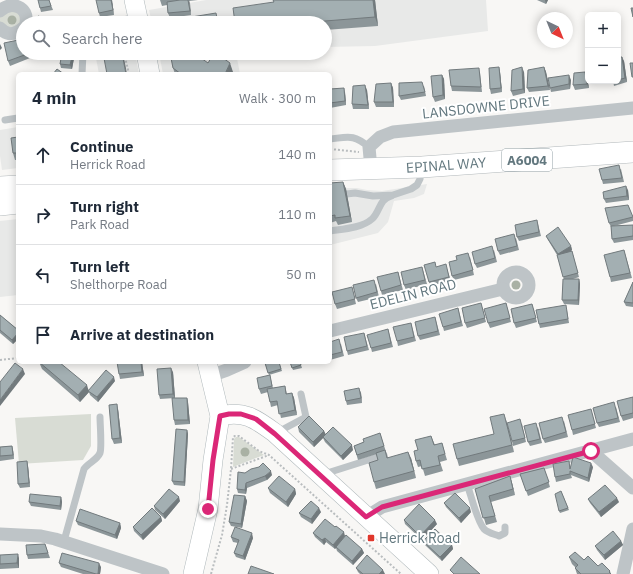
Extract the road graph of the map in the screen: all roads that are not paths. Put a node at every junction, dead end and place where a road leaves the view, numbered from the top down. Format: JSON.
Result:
{"nodes":[{"id":1,"x":0,"y":11,"type":"edge"},
{"id":2,"x":26,"y":16,"type":"edge"},
{"id":3,"x":0,"y":28,"type":"edge"},
{"id":4,"x":16,"y":33,"type":"edge"},
{"id":5,"x":83,"y":60,"type":"edge"},
{"id":6,"x":147,"y":60,"type":"edge"},
{"id":7,"x":82,"y":72,"type":"edge"},
{"id":8,"x":150,"y":72,"type":"edge"},
{"id":9,"x":633,"y":108,"type":"edge"},
{"id":10,"x":16,"y":118,"type":"edge"},
{"id":11,"x":5,"y":120,"type":"dead end"},
{"id":12,"x":332,"y":139,"type":"edge"},
{"id":13,"x":633,"y":152,"type":"edge"},
{"id":14,"x":370,"y":156,"type":"junction"},
{"id":15,"x":422,"y":167,"type":"junction"},
{"id":16,"x":332,"y":169,"type":"edge"},
{"id":17,"x":16,"y":186,"type":"edge"},
{"id":18,"x":0,"y":187,"type":"edge"},
{"id":19,"x":393,"y":195,"type":"junction"},
{"id":20,"x":332,"y":196,"type":"edge"},
{"id":21,"x":16,"y":203,"type":"edge"},
{"id":22,"x":0,"y":205,"type":"edge"},
{"id":23,"x":332,"y":231,"type":"edge"},
{"id":24,"x":503,"y":288,"type":"dead end"},
{"id":25,"x":332,"y":331,"type":"edge"},
{"id":26,"x":240,"y":364,"type":"edge"},
{"id":27,"x":208,"y":369,"type":"edge"},
{"id":28,"x":301,"y":394,"type":"dead end"},
{"id":29,"x":220,"y":416,"type":"junction"},
{"id":30,"x":100,"y":417,"type":"dead end"},
{"id":31,"x":275,"y":434,"type":"junction"},
{"id":32,"x":633,"y":439,"type":"edge"},
{"id":33,"x":591,"y":451,"type":"junction"},
{"id":34,"x":384,"y":455,"type":"edge"},
{"id":35,"x":320,"y":475,"type":"junction"},
{"id":36,"x":467,"y":484,"type":"junction"},
{"id":37,"x":633,"y":488,"type":"edge"},
{"id":38,"x":366,"y":517,"type":"junction"},
{"id":39,"x":504,"y":527,"type":"dead end"},
{"id":40,"x":633,"y":529,"type":"edge"},
{"id":41,"x":0,"y":534,"type":"edge"},
{"id":42,"x":64,"y":541,"type":"junction"},
{"id":43,"x":163,"y":574,"type":"edge"},
{"id":44,"x":193,"y":574,"type":"edge"},
{"id":45,"x":429,"y":574,"type":"edge"},
{"id":46,"x":624,"y":574,"type":"edge"}],
"edges":[{"from":1,"to":2,"type":"street"},
{"from":3,"to":4,"type":"street"},
{"from":5,"to":7,"type":"lane"},
{"from":6,"to":8,"type":"street"},
{"from":9,"to":14,"type":"street","name":"LANSDOWNE DRIVE"},
{"from":10,"to":11,"type":"lane"},
{"from":12,"to":14,"type":"lane"},
{"from":13,"to":15,"type":"main road","name":"EPINAL WAY","number":"A6004"},
{"from":14,"to":15,"type":"main road","name":"EPINAL WAY","number":"A6004"},
{"from":14,"to":16,"type":"main road","name":"EPINAL WAY","number":"A6004"},
{"from":15,"to":19,"type":"lane"},
{"from":17,"to":18,"type":"main road"},
{"from":19,"to":20,"type":"lane"},
{"from":19,"to":23,"type":"lane"},
{"from":21,"to":22,"type":"main road"},
{"from":24,"to":25,"type":"street","name":"EDELIN ROAD"},
{"from":26,"to":27,"type":"street"},
{"from":27,"to":29,"type":"street"},
{"from":28,"to":31,"type":"lane"},
{"from":29,"to":31,"type":"street"},
{"from":29,"to":44,"type":"street"},
{"from":30,"to":42,"type":"lane"},
{"from":31,"to":35,"type":"street"},
{"from":32,"to":33,"type":"street"},
{"from":33,"to":36,"type":"street"},
{"from":33,"to":37,"type":"street"},
{"from":34,"to":35,"type":"lane"},
{"from":35,"to":38,"type":"street"},
{"from":36,"to":38,"type":"street"},
{"from":36,"to":39,"type":"lane"},
{"from":38,"to":45,"type":"street"},
{"from":40,"to":46,"type":"street"},
{"from":41,"to":42,"type":"street"},
{"from":42,"to":43,"type":"street"}]}
